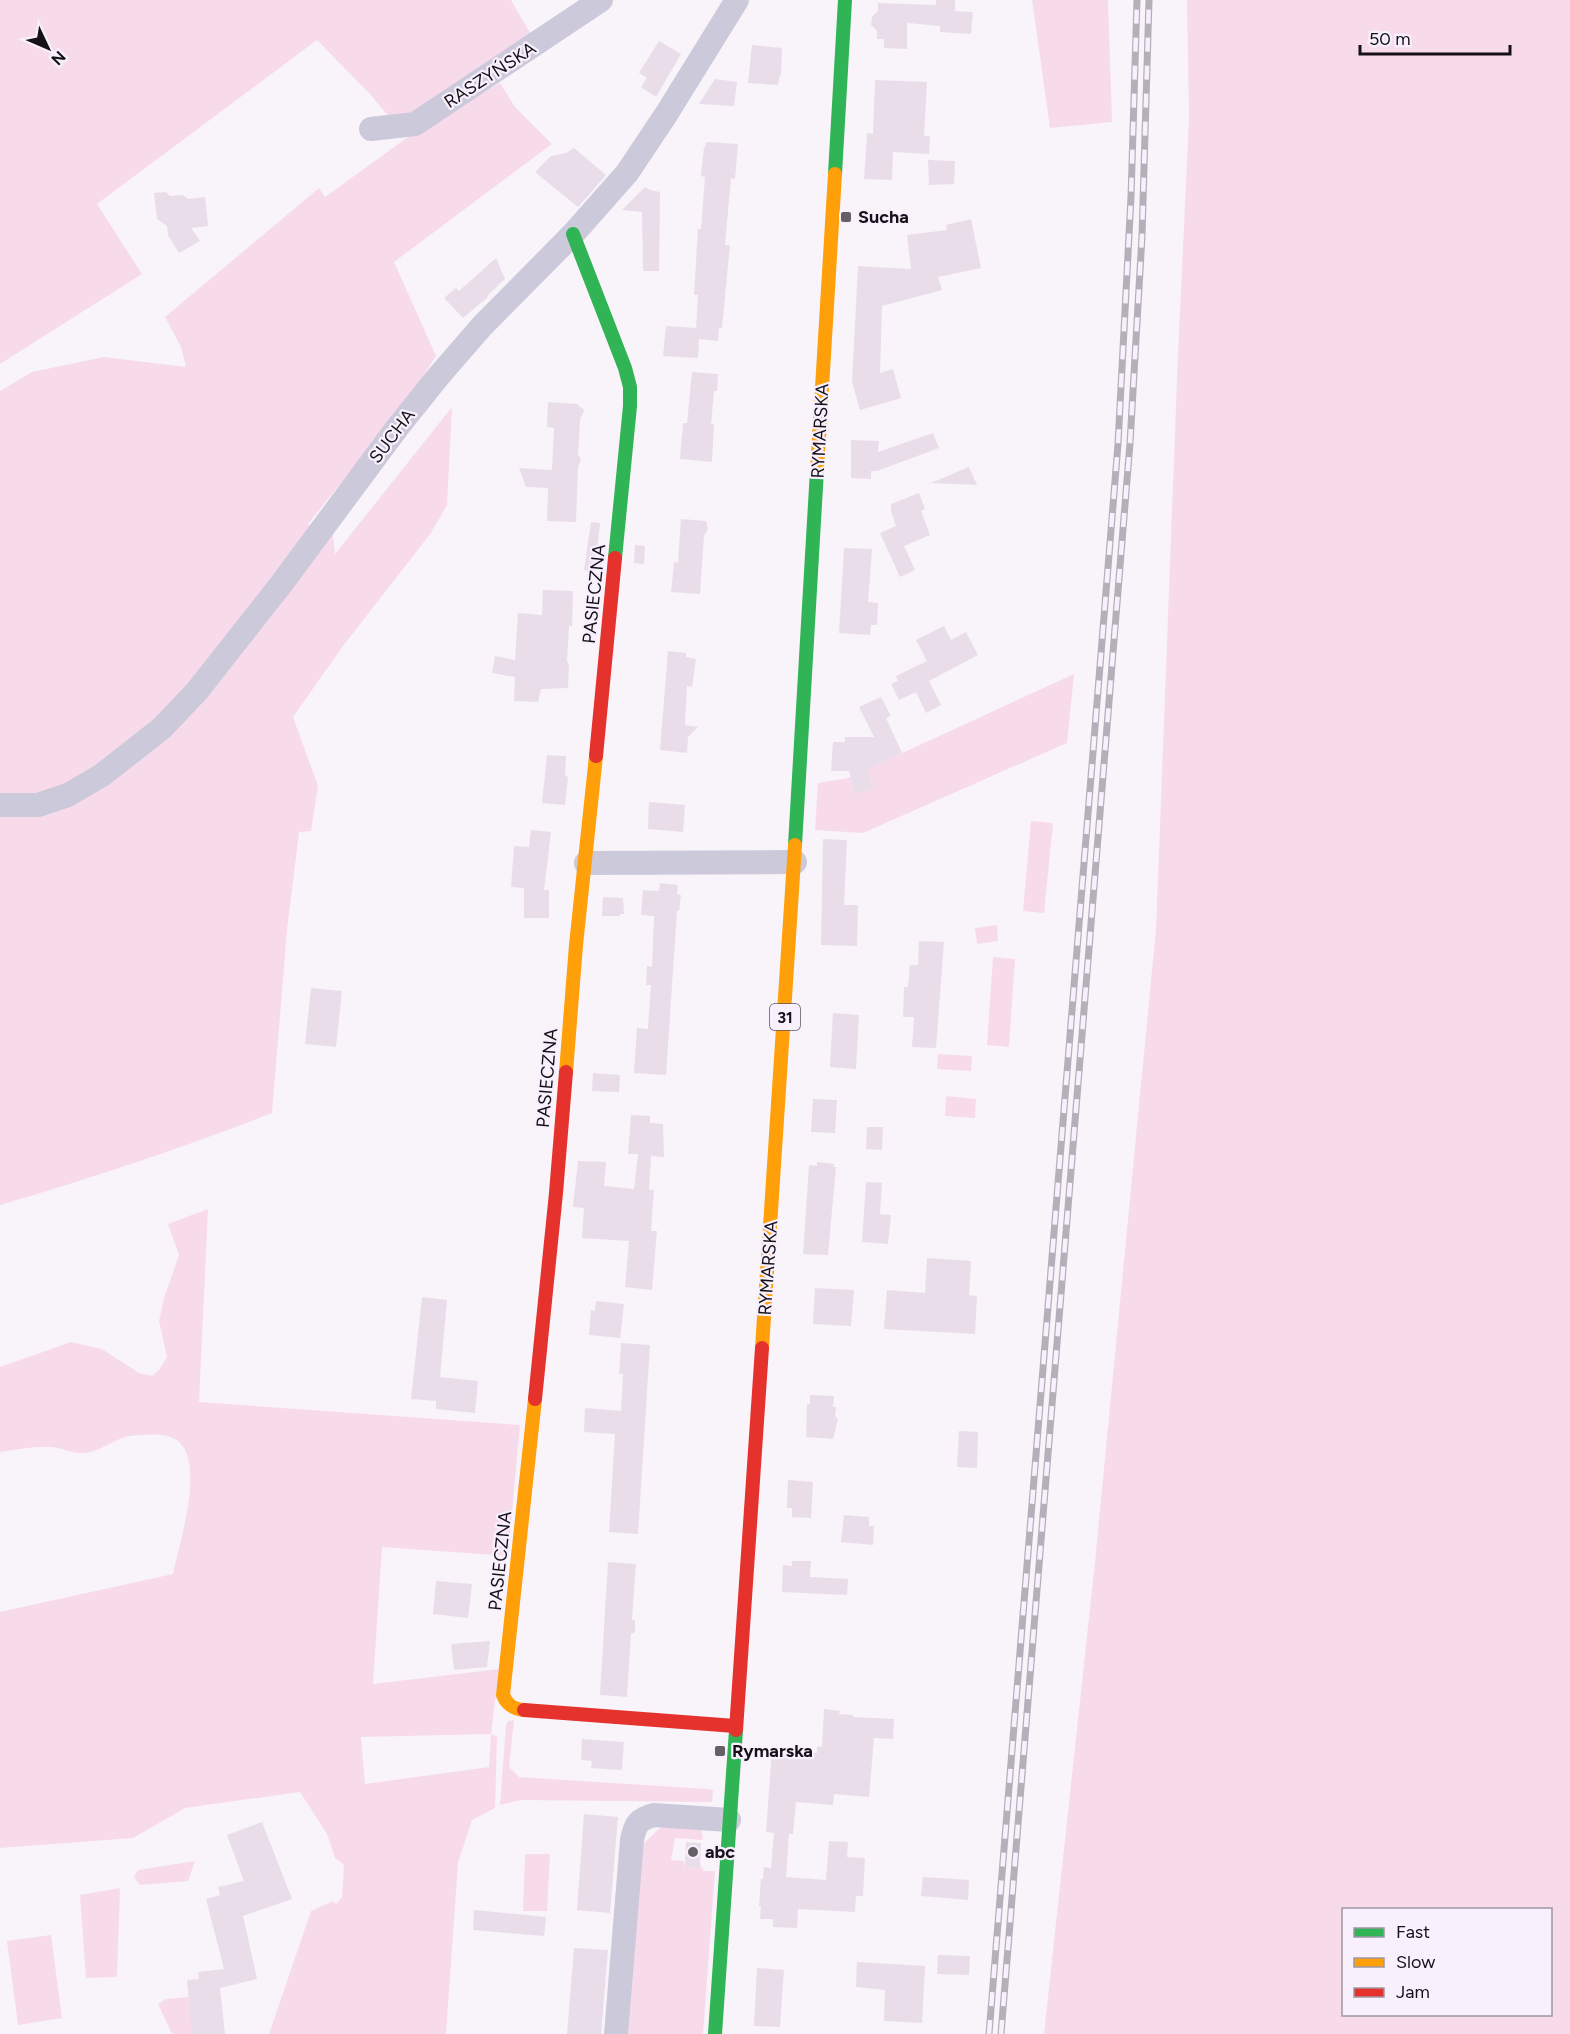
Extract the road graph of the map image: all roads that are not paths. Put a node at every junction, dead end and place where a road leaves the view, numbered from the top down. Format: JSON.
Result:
{"nodes":[{"id":1,"x":601,"y":0,"type":"edge"},
{"id":2,"x":737,"y":0,"type":"edge"},
{"id":3,"x":845,"y":0,"type":"edge"},
{"id":4,"x":371,"y":129,"type":"dead end"},
{"id":5,"x":573,"y":234,"type":"junction"},
{"id":6,"x":0,"y":806,"type":"edge"},
{"id":7,"x":795,"y":862,"type":"junction"},
{"id":8,"x":586,"y":863,"type":"junction"},
{"id":9,"x":735,"y":1726,"type":"junction"},
{"id":10,"x":729,"y":1820,"type":"junction"},
{"id":11,"x":616,"y":2034,"type":"edge"},
{"id":12,"x":715,"y":2034,"type":"edge"}],
"edges":[{"from":1,"to":4,"type":"street","name":"RASZYŃSKA"},
{"from":2,"to":5,"type":"street","name":"SUCHA"},
{"from":3,"to":7,"type":"main road","name":"RYMARSKA","number":"31"},
{"from":5,"to":6,"type":"street","name":"SUCHA"},
{"from":5,"to":8,"type":"main road","name":"PASIECZNA"},
{"from":7,"to":8,"type":"street"},
{"from":7,"to":9,"type":"main road","name":"RYMARSKA","number":"31"},
{"from":8,"to":9,"type":"main road","name":"PASIECZNA"},
{"from":9,"to":10,"type":"main road","name":"RYMARSKA","number":"31"},
{"from":10,"to":11,"type":"street"},
{"from":10,"to":12,"type":"main road","name":"RYMARSKA","number":"31"}]}
